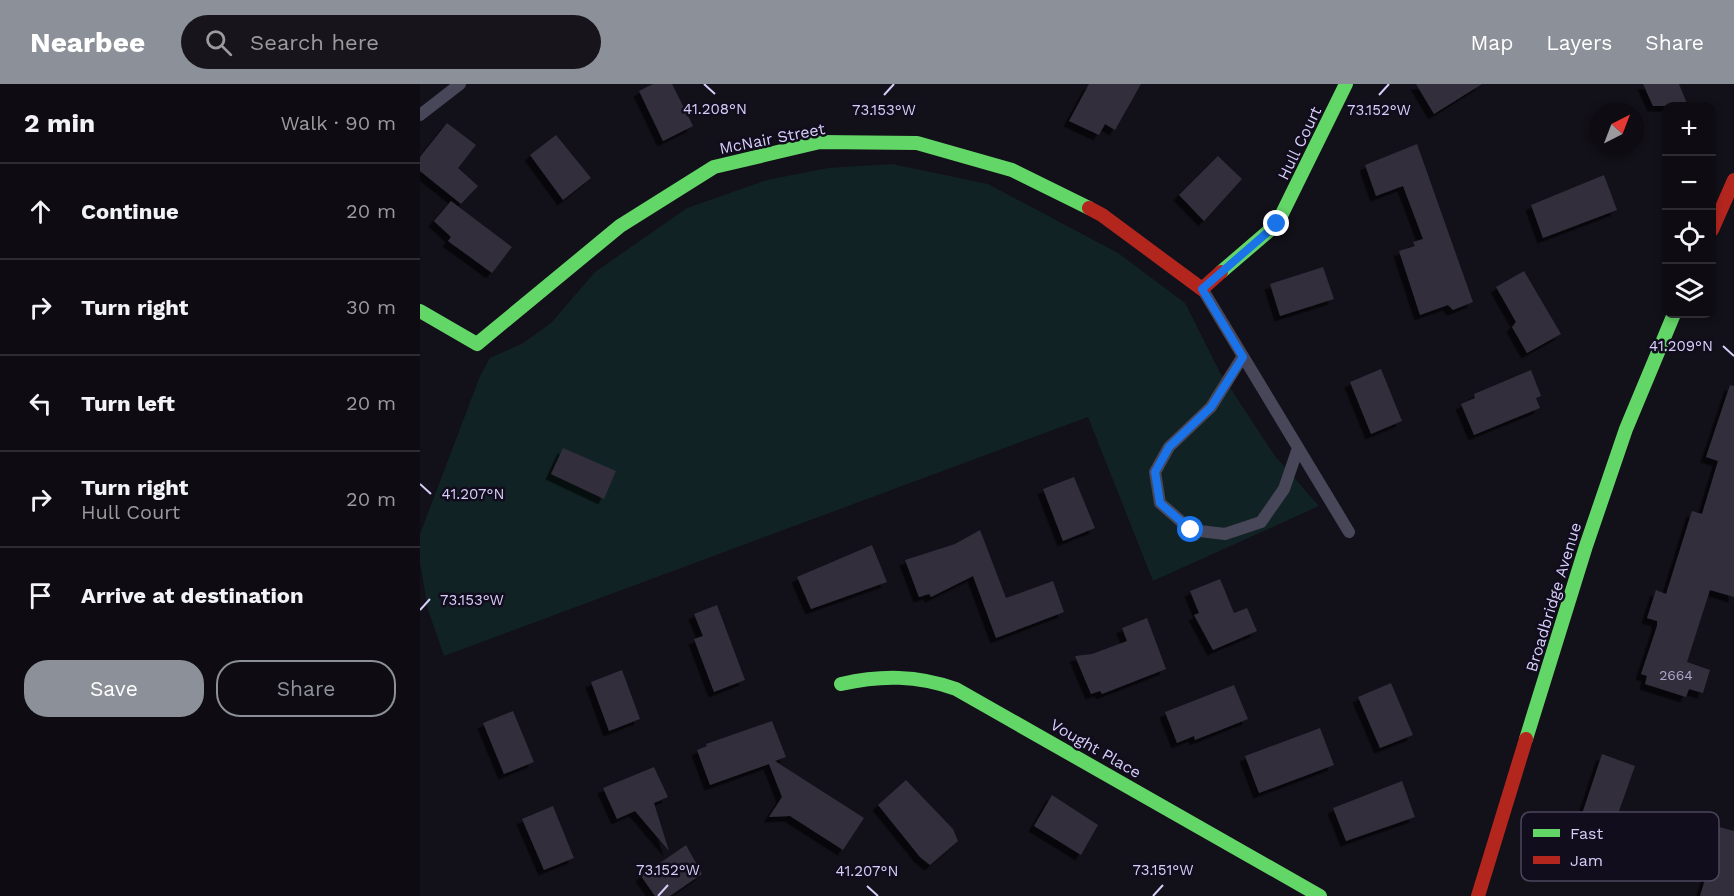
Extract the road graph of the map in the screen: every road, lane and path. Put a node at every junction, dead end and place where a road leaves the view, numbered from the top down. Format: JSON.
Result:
{"nodes":[{"id":1,"x":460,"y":84,"type":"edge"},
{"id":2,"x":1345,"y":85,"type":"edge"},
{"id":3,"x":420,"y":115,"type":"edge"},
{"id":4,"x":1734,"y":180,"type":"edge"},
{"id":5,"x":1716,"y":221,"type":"edge"},
{"id":6,"x":1202,"y":289,"type":"junction"},
{"id":7,"x":420,"y":311,"type":"edge"},
{"id":8,"x":1672,"y":318,"type":"edge"},
{"id":9,"x":1243,"y":357,"type":"junction"},
{"id":10,"x":1298,"y":448,"type":"junction"},
{"id":11,"x":1348,"y":532,"type":"dead end"},
{"id":12,"x":841,"y":684,"type":"dead end"},
{"id":13,"x":1320,"y":896,"type":"edge"},
{"id":14,"x":1478,"y":896,"type":"edge"}],
"edges":[{"from":1,"to":3,"type":"lane"},
{"from":2,"to":6,"type":"street","name":"Hull Court"},
{"from":4,"to":5,"type":"street"},
{"from":6,"to":7,"type":"street","name":"McNair Street"},
{"from":6,"to":9,"type":"lane"},
{"from":8,"to":14,"type":"street","name":"Broadbridge Avenue"},
{"from":9,"to":10,"type":"lane"},
{"from":9,"to":10,"type":"lane"},
{"from":10,"to":11,"type":"lane"},
{"from":12,"to":13,"type":"street","name":"Vought Place"}]}
